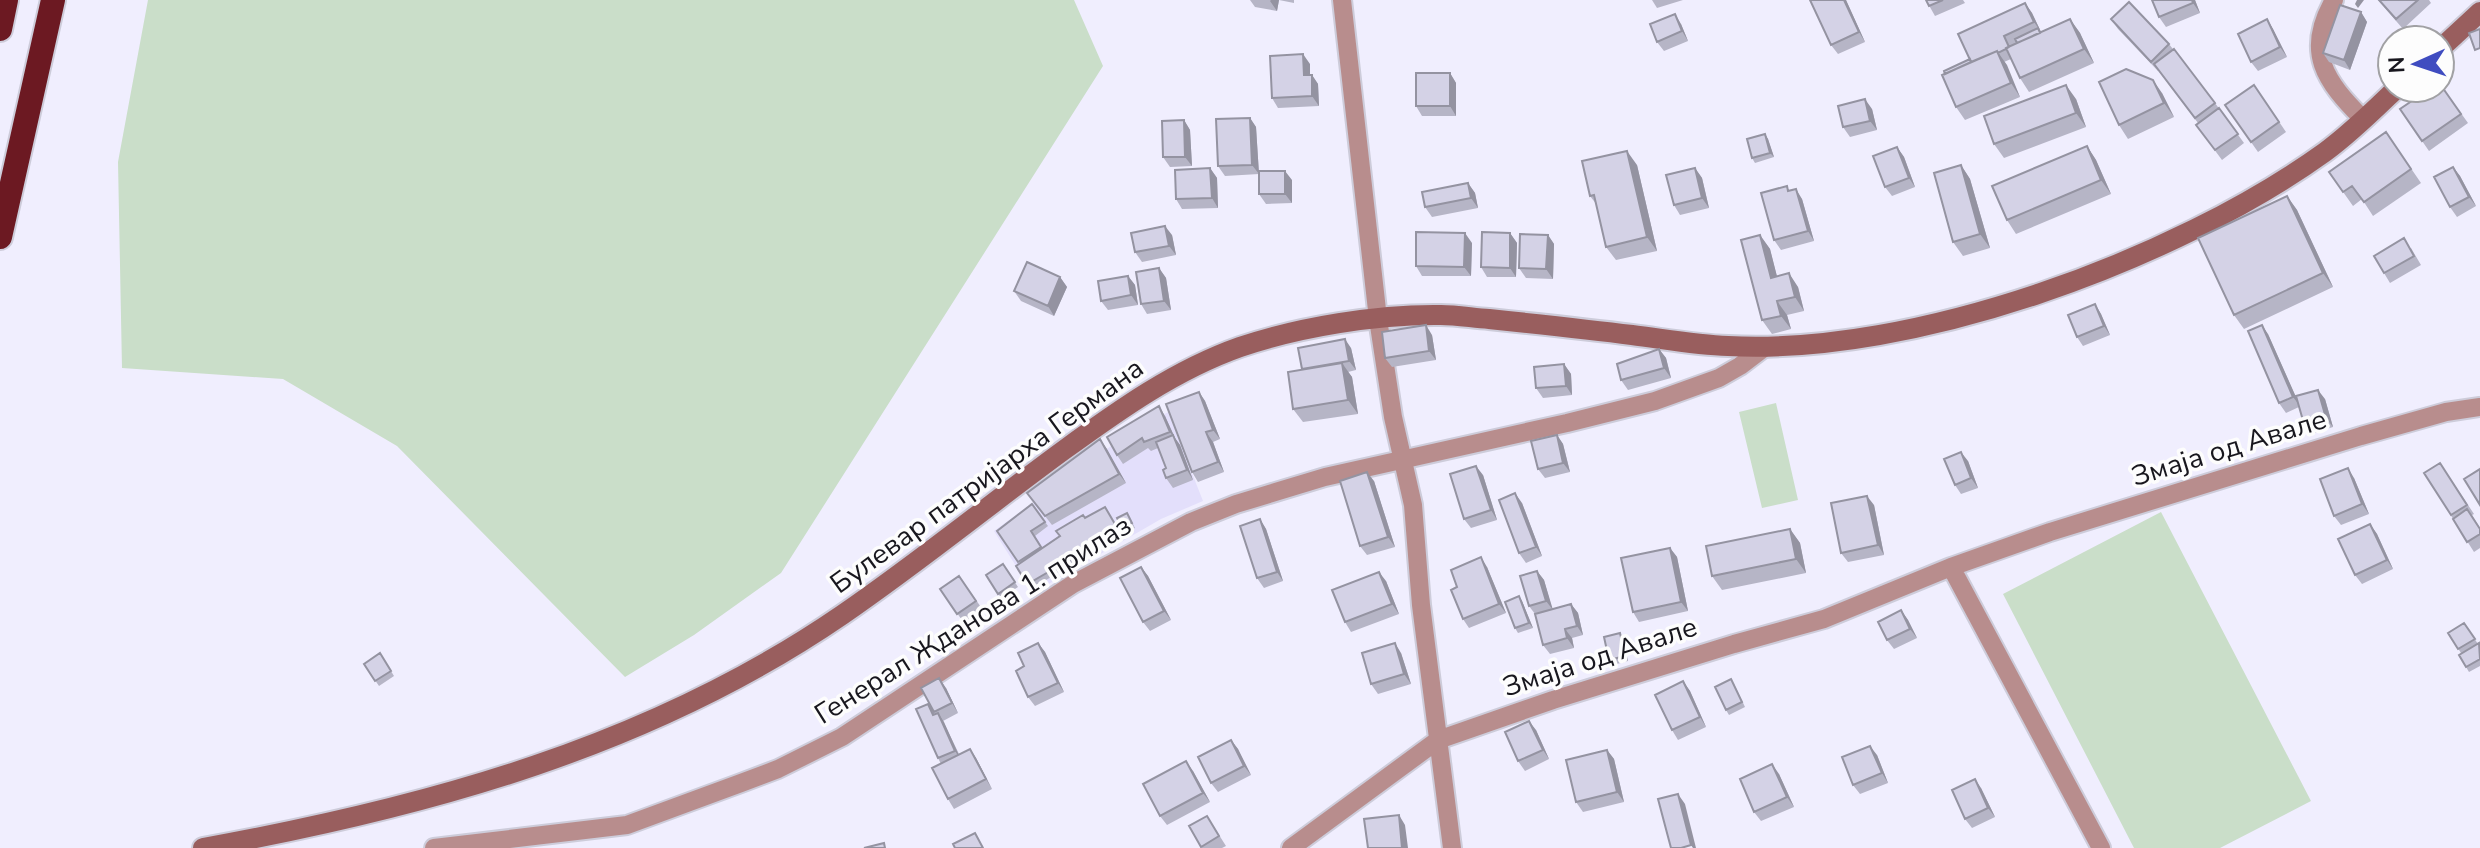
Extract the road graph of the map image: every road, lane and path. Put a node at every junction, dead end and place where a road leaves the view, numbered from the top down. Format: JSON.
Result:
{"nodes":[{"id":1,"x":6,"y":0,"type":"edge"},
{"id":2,"x":53,"y":0,"type":"edge"},
{"id":3,"x":1342,"y":0,"type":"edge"},
{"id":4,"x":2334,"y":0,"type":"edge"},
{"id":5,"x":2480,"y":12,"type":"edge"},
{"id":6,"x":0,"y":29,"type":"edge"},
{"id":7,"x":2456,"y":34,"type":"edge"},
{"id":8,"x":2379,"y":104,"type":"edge"},
{"id":9,"x":2363,"y":119,"type":"junction"},
{"id":10,"x":0,"y":237,"type":"edge"},
{"id":11,"x":1378,"y":319,"type":"junction"},
{"id":12,"x":1765,"y":347,"type":"junction"},
{"id":13,"x":2480,"y":407,"type":"edge"},
{"id":14,"x":1402,"y":458,"type":"junction"},
{"id":15,"x":1951,"y":567,"type":"junction"},
{"id":16,"x":1438,"y":740,"type":"junction"},
{"id":17,"x":244,"y":844,"type":"edge"},
{"id":18,"x":204,"y":848,"type":"edge"},
{"id":19,"x":434,"y":848,"type":"edge"},
{"id":20,"x":1291,"y":848,"type":"edge"},
{"id":21,"x":1452,"y":848,"type":"edge"},
{"id":22,"x":2101,"y":848,"type":"edge"}],
"edges":[{"from":1,"to":6,"type":"highway"},
{"from":2,"to":10,"type":"highway"},
{"from":3,"to":11,"type":"street"},
{"from":4,"to":9,"type":"street"},
{"from":5,"to":7,"type":"main road"},
{"from":8,"to":9,"type":"main road","name":"Булевар патријарха Германа"},
{"from":9,"to":12,"type":"main road","name":"Булевар патријарха Германа"},
{"from":11,"to":12,"type":"main road","name":"Булевар патријарха Германа"},
{"from":11,"to":14,"type":"street"},
{"from":11,"to":17,"type":"main road","name":"Булевар патријарха Германа"},
{"from":12,"to":14,"type":"street","name":"Генерал Жданова 1. прилаз"},
{"from":13,"to":15,"type":"street","name":"Змаја од Авале"},
{"from":14,"to":16,"type":"street"},
{"from":14,"to":19,"type":"street","name":"Генерал Жданова 1. прилаз"},
{"from":15,"to":16,"type":"street","name":"Змаја од Авале"},
{"from":15,"to":22,"type":"street"},
{"from":16,"to":20,"type":"street","name":"Змаја од Авале"},
{"from":16,"to":21,"type":"street"},
{"from":17,"to":18,"type":"main road","name":"Булевар патријарха Германа"}]}
